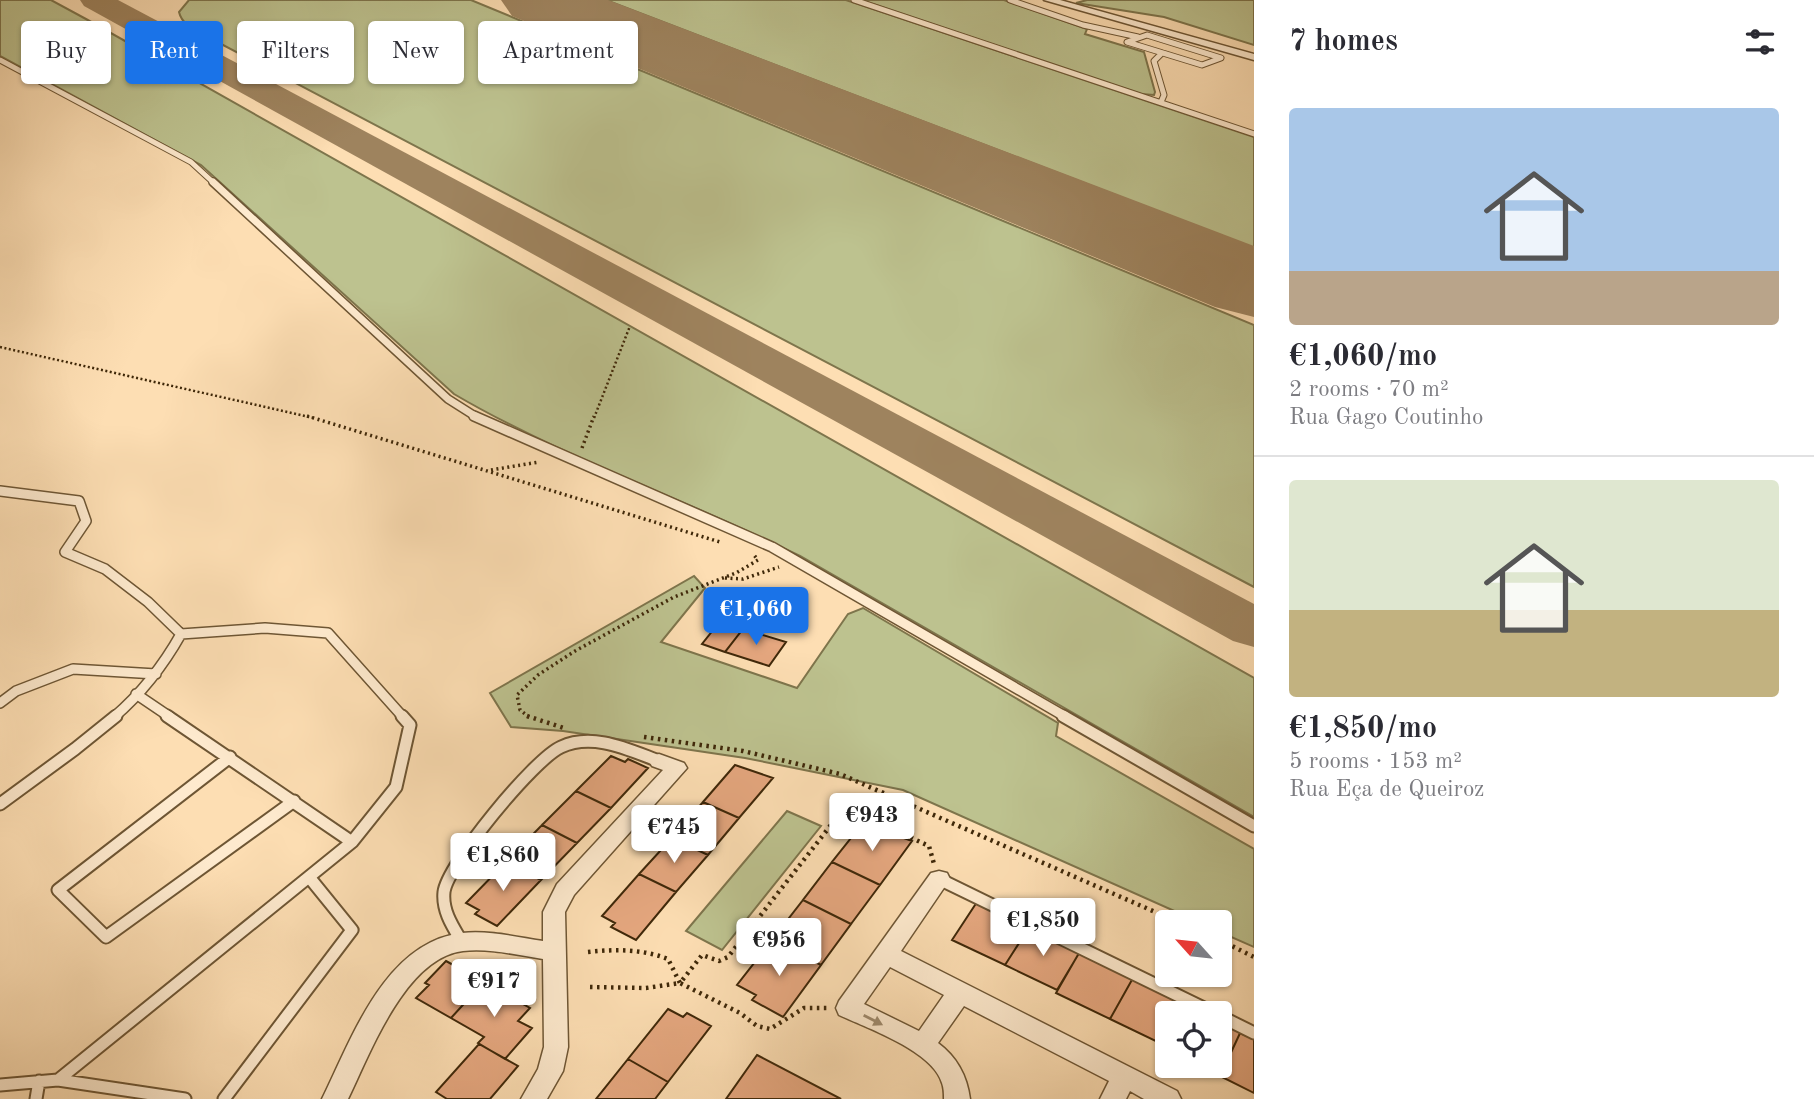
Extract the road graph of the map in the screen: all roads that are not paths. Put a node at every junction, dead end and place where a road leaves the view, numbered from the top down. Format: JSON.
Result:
{"nodes":[{"id":1,"x":854,"y":0,"type":"edge"},
{"id":2,"x":1010,"y":0,"type":"edge"},
{"id":3,"x":1049,"y":0,"type":"edge"},
{"id":4,"x":1139,"y":38,"type":"junction"},
{"id":5,"x":1162,"y":54,"type":"junction"},
{"id":6,"x":1254,"y":57,"type":"edge"},
{"id":7,"x":0,"y":60,"type":"edge"},
{"id":8,"x":1161,"y":102,"type":"junction"},
{"id":9,"x":1254,"y":134,"type":"edge"},
{"id":10,"x":0,"y":491,"type":"edge"},
{"id":11,"x":181,"y":634,"type":"junction"},
{"id":12,"x":156,"y":674,"type":"junction"},
{"id":13,"x":136,"y":694,"type":"junction"},
{"id":14,"x":0,"y":704,"type":"edge"},
{"id":15,"x":230,"y":757,"type":"junction"},
{"id":16,"x":659,"y":761,"type":"joint"},
{"id":17,"x":294,"y":801,"type":"junction"},
{"id":18,"x":0,"y":804,"type":"edge"},
{"id":19,"x":1254,"y":826,"type":"edge"},
{"id":20,"x":352,"y":842,"type":"junction"},
{"id":21,"x":309,"y":877,"type":"junction"},
{"id":22,"x":939,"y":879,"type":"joint"},
{"id":23,"x":462,"y":942,"type":"junction"},
{"id":24,"x":554,"y":951,"type":"junction"},
{"id":25,"x":885,"y":954,"type":"junction"},
{"id":26,"x":960,"y":992,"type":"junction"},
{"id":27,"x":1189,"y":1001,"type":"edge"},
{"id":28,"x":1232,"y":1022,"type":"edge"},
{"id":29,"x":1254,"y":1033,"type":"edge"},
{"id":30,"x":923,"y":1045,"type":"junction"},
{"id":31,"x":58,"y":1080,"type":"junction"},
{"id":32,"x":39,"y":1082,"type":"junction"},
{"id":33,"x":0,"y":1085,"type":"edge"},
{"id":34,"x":1119,"y":1088,"type":"edge"},
{"id":35,"x":36,"y":1099,"type":"edge"},
{"id":36,"x":185,"y":1099,"type":"edge"},
{"id":37,"x":224,"y":1099,"type":"edge"},
{"id":38,"x":335,"y":1099,"type":"edge"},
{"id":39,"x":534,"y":1099,"type":"edge"},
{"id":40,"x":957,"y":1099,"type":"edge"},
{"id":41,"x":1168,"y":1099,"type":"edge"}],
"edges":[{"from":1,"to":8,"type":"lane"},
{"from":2,"to":4,"type":"lane"},
{"from":3,"to":6,"type":"street"},
{"from":4,"to":5,"type":"lane"},
{"from":4,"to":5,"type":"lane"},
{"from":5,"to":8,"type":"lane"},
{"from":7,"to":19,"type":"lane"},
{"from":8,"to":9,"type":"lane"},
{"from":10,"to":11,"type":"lane"},
{"from":11,"to":12,"type":"lane"},
{"from":11,"to":20,"type":"lane"},
{"from":12,"to":13,"type":"lane"},
{"from":12,"to":14,"type":"lane"},
{"from":13,"to":15,"type":"lane"},
{"from":13,"to":18,"type":"lane"},
{"from":15,"to":17,"type":"lane"},
{"from":15,"to":17,"type":"lane"},
{"from":16,"to":23,"type":"lane"},
{"from":16,"to":24,"type":"street"},
{"from":17,"to":20,"type":"lane"},
{"from":20,"to":21,"type":"lane"},
{"from":21,"to":31,"type":"lane"},
{"from":21,"to":37,"type":"lane"},
{"from":22,"to":25,"type":"street"},
{"from":22,"to":27,"type":"lane"},
{"from":23,"to":24,"type":"street"},
{"from":23,"to":38,"type":"street"},
{"from":24,"to":39,"type":"street"},
{"from":25,"to":26,"type":"street"},
{"from":25,"to":30,"type":"street","one_way":true},
{"from":26,"to":30,"type":"street"},
{"from":26,"to":34,"type":"street"},
{"from":28,"to":29,"type":"lane"},
{"from":30,"to":40,"type":"street"},
{"from":31,"to":32,"type":"lane"},
{"from":31,"to":36,"type":"lane"},
{"from":32,"to":33,"type":"lane"},
{"from":32,"to":35,"type":"lane"},
{"from":34,"to":41,"type":"street"}]}
